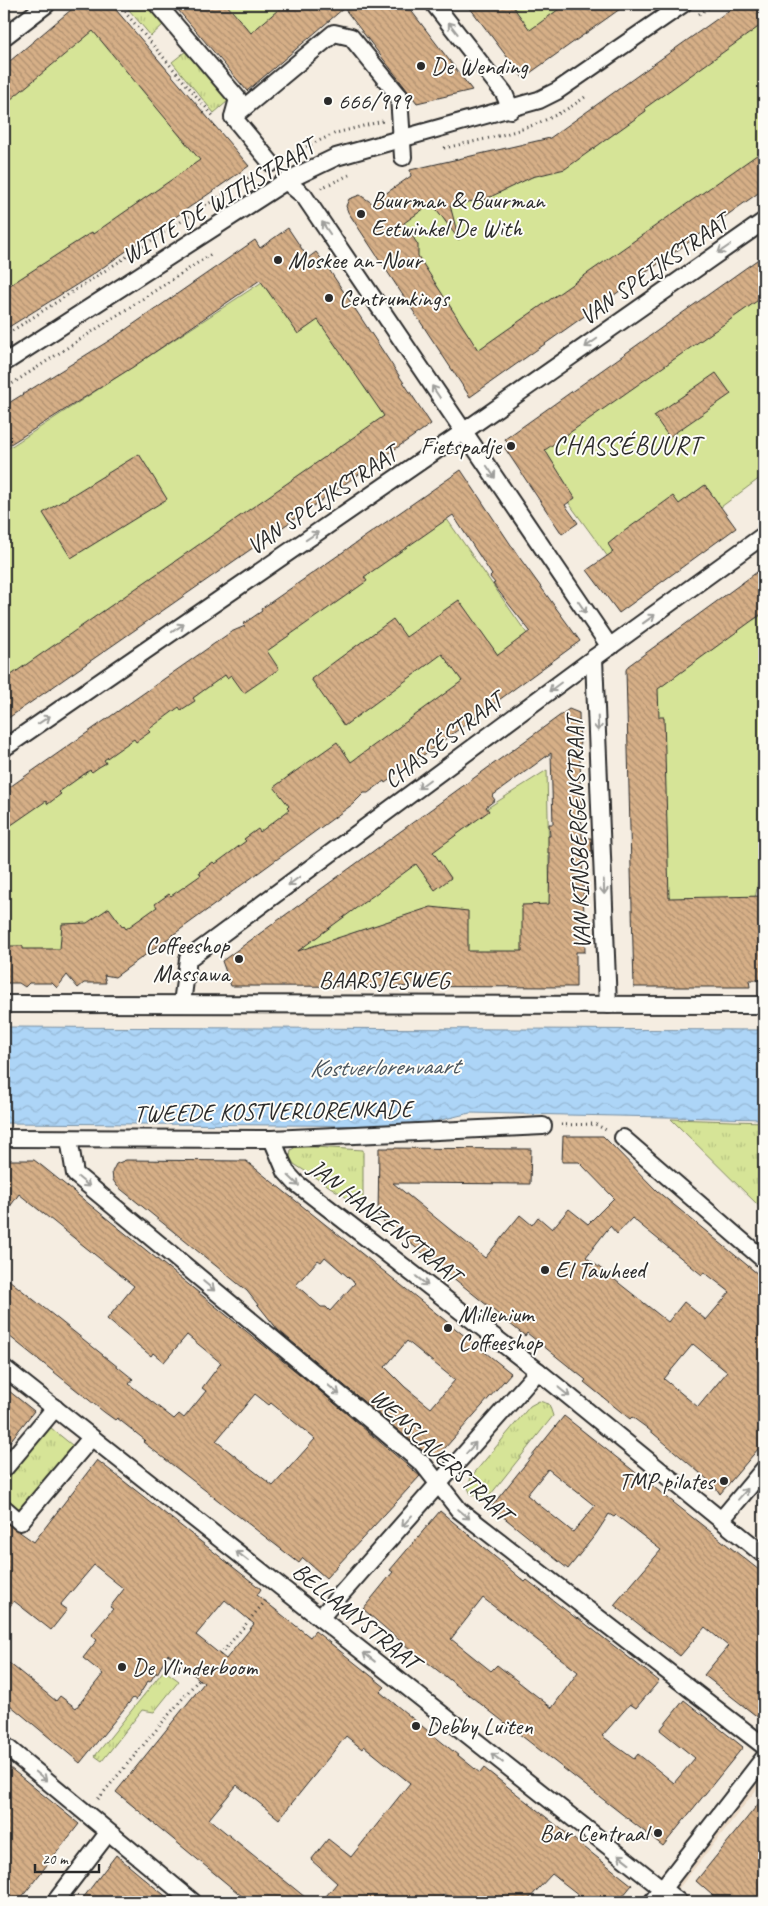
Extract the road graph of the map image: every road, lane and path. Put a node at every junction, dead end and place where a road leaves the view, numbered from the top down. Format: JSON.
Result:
{"nodes":[{"id":1,"x":47,"y":4,"type":"edge"},
{"id":2,"x":118,"y":4,"type":"edge"},
{"id":3,"x":157,"y":4,"type":"edge"},
{"id":4,"x":434,"y":4,"type":"edge"},
{"id":5,"x":683,"y":4,"type":"edge"},
{"id":6,"x":714,"y":4,"type":"edge"},
{"id":7,"x":698,"y":15,"type":"dead end"},
{"id":8,"x":4,"y":37,"type":"edge"},
{"id":9,"x":592,"y":92,"type":"dead end"},
{"id":10,"x":511,"y":110,"type":"junction"},
{"id":11,"x":233,"y":117,"type":"junction"},
{"id":12,"x":402,"y":131,"type":"junction"},
{"id":13,"x":440,"y":149,"type":"dead end"},
{"id":14,"x":403,"y":157,"type":"dead end"},
{"id":15,"x":271,"y":163,"type":"dead end"},
{"id":16,"x":352,"y":173,"type":"dead end"},
{"id":17,"x":286,"y":181,"type":"junction"},
{"id":18,"x":304,"y":196,"type":"junction"},
{"id":19,"x":764,"y":221,"type":"edge"},
{"id":20,"x":216,"y":251,"type":"dead end"},
{"id":21,"x":4,"y":363,"type":"edge"},
{"id":22,"x":4,"y":389,"type":"edge"},
{"id":23,"x":463,"y":432,"type":"junction"},
{"id":24,"x":764,"y":535,"type":"edge"},
{"id":25,"x":610,"y":647,"type":"junction"},
{"id":26,"x":594,"y":658,"type":"junction"},
{"id":27,"x":4,"y":748,"type":"edge"},
{"id":28,"x":182,"y":1003,"type":"junction"},
{"id":29,"x":4,"y":1004,"type":"edge"},
{"id":30,"x":608,"y":1005,"type":"junction"},
{"id":31,"x":764,"y":1005,"type":"edge"},
{"id":32,"x":543,"y":1126,"type":"joint"},
{"id":33,"x":4,"y":1138,"type":"edge"},
{"id":34,"x":623,"y":1138,"type":"joint"},
{"id":35,"x":69,"y":1139,"type":"junction"},
{"id":36,"x":272,"y":1139,"type":"junction"},
{"id":37,"x":764,"y":1260,"type":"edge"},
{"id":38,"x":4,"y":1368,"type":"edge"},
{"id":39,"x":538,"y":1371,"type":"junction"},
{"id":40,"x":55,"y":1408,"type":"junction"},
{"id":41,"x":91,"y":1438,"type":"junction"},
{"id":42,"x":4,"y":1469,"type":"edge"},
{"id":43,"x":764,"y":1470,"type":"edge"},
{"id":44,"x":439,"y":1485,"type":"junction"},
{"id":45,"x":4,"y":1508,"type":"edge"},
{"id":46,"x":722,"y":1519,"type":"junction"},
{"id":47,"x":764,"y":1555,"type":"edge"},
{"id":48,"x":279,"y":1585,"type":"junction"},
{"id":49,"x":320,"y":1618,"type":"junction"},
{"id":50,"x":220,"y":1655,"type":"dead end"},
{"id":51,"x":199,"y":1679,"type":"dead end"},
{"id":52,"x":4,"y":1744,"type":"edge"},
{"id":53,"x":764,"y":1746,"type":"edge"},
{"id":54,"x":764,"y":1758,"type":"edge"},
{"id":55,"x":85,"y":1814,"type":"junction"},
{"id":56,"x":108,"y":1832,"type":"junction"},
{"id":57,"x":662,"y":1889,"type":"junction"},
{"id":58,"x":55,"y":1902,"type":"edge"},
{"id":59,"x":193,"y":1902,"type":"edge"},
{"id":60,"x":652,"y":1902,"type":"edge"},
{"id":61,"x":679,"y":1902,"type":"edge"}],
"edges":[{"from":1,"to":8,"type":"street"},
{"from":2,"to":11,"type":"path"},
{"from":3,"to":11,"type":"street"},
{"from":10,"to":4,"type":"street","one_way":true},
{"from":5,"to":10,"type":"street","name":"WITTE DE WITHSTRAAT"},
{"from":6,"to":7,"type":"path"},
{"from":9,"to":13,"type":"path"},
{"from":10,"to":12,"type":"street","name":"WITTE DE WITHSTRAAT"},
{"from":11,"to":12,"type":"street"},
{"from":11,"to":15,"type":"street"},
{"from":12,"to":14,"type":"street"},
{"from":12,"to":17,"type":"street","name":"WITTE DE WITHSTRAAT"},
{"from":16,"to":18,"type":"path"},
{"from":17,"to":18,"type":"street"},
{"from":17,"to":21,"type":"street","name":"WITTE DE WITHSTRAAT"},
{"from":23,"to":18,"type":"street","one_way":true},
{"from":19,"to":23,"type":"street","name":"VAN SPEIJKSTRAAT","one_way":true},
{"from":20,"to":22,"type":"path"},
{"from":23,"to":25,"type":"street","one_way":true},
{"from":27,"to":23,"type":"street","name":"VAN SPEIJKSTRAAT","one_way":true},
{"from":25,"to":24,"type":"street","name":"CHASSÉSTRAAT","one_way":true},
{"from":25,"to":26,"type":"street","name":"CHASSÉSTRAAT"},
{"from":26,"to":28,"type":"street","name":"CHASSÉSTRAAT","one_way":true},
{"from":26,"to":30,"type":"street","name":"VAN KINSBERGENSTRAAT","one_way":true},
{"from":28,"to":29,"type":"street","name":"BAARSJESWEG"},
{"from":28,"to":30,"type":"street","name":"BAARSJESWEG"},
{"from":30,"to":31,"type":"street","name":"BAARSJESWEG"},
{"from":32,"to":34,"type":"path"},
{"from":32,"to":36,"type":"street","name":"TWEEDE KOSTVERLORENKADE"},
{"from":33,"to":35,"type":"street","name":"TWEEDE KOSTVERLORENKADE"},
{"from":34,"to":37,"type":"street"},
{"from":35,"to":36,"type":"street","name":"TWEEDE KOSTVERLORENKADE"},
{"from":35,"to":44,"type":"street","name":"WENSLAUERSTRAAT","one_way":true},
{"from":36,"to":39,"type":"street","name":"JAN HANZENSTRAAT","one_way":true},
{"from":38,"to":40,"type":"street","name":"BELLAMYSTRAAT"},
{"from":44,"to":39,"type":"street","one_way":true},
{"from":39,"to":46,"type":"street","name":"JAN HANZENSTRAAT","one_way":true},
{"from":40,"to":41,"type":"street","name":"BELLAMYSTRAAT"},
{"from":40,"to":42,"type":"street"},
{"from":41,"to":45,"type":"street"},
{"from":48,"to":41,"type":"street","name":"BELLAMYSTRAAT","one_way":true},
{"from":46,"to":43,"type":"street","one_way":true},
{"from":44,"to":49,"type":"street","one_way":true},
{"from":44,"to":53,"type":"street","name":"WENSLAUERSTRAAT","one_way":true},
{"from":46,"to":47,"type":"street","name":"JAN HANZENSTRAAT"},
{"from":48,"to":49,"type":"street","name":"BELLAMYSTRAAT"},
{"from":48,"to":50,"type":"path"},
{"from":57,"to":49,"type":"street","name":"BELLAMYSTRAAT","one_way":true},
{"from":51,"to":55,"type":"path"},
{"from":52,"to":55,"type":"street","one_way":true},
{"from":54,"to":57,"type":"street"},
{"from":55,"to":56,"type":"street"},
{"from":56,"to":58,"type":"street"},
{"from":56,"to":59,"type":"street"},
{"from":57,"to":60,"type":"street"},
{"from":57,"to":61,"type":"street","name":"BELLAMYSTRAAT"}]}
